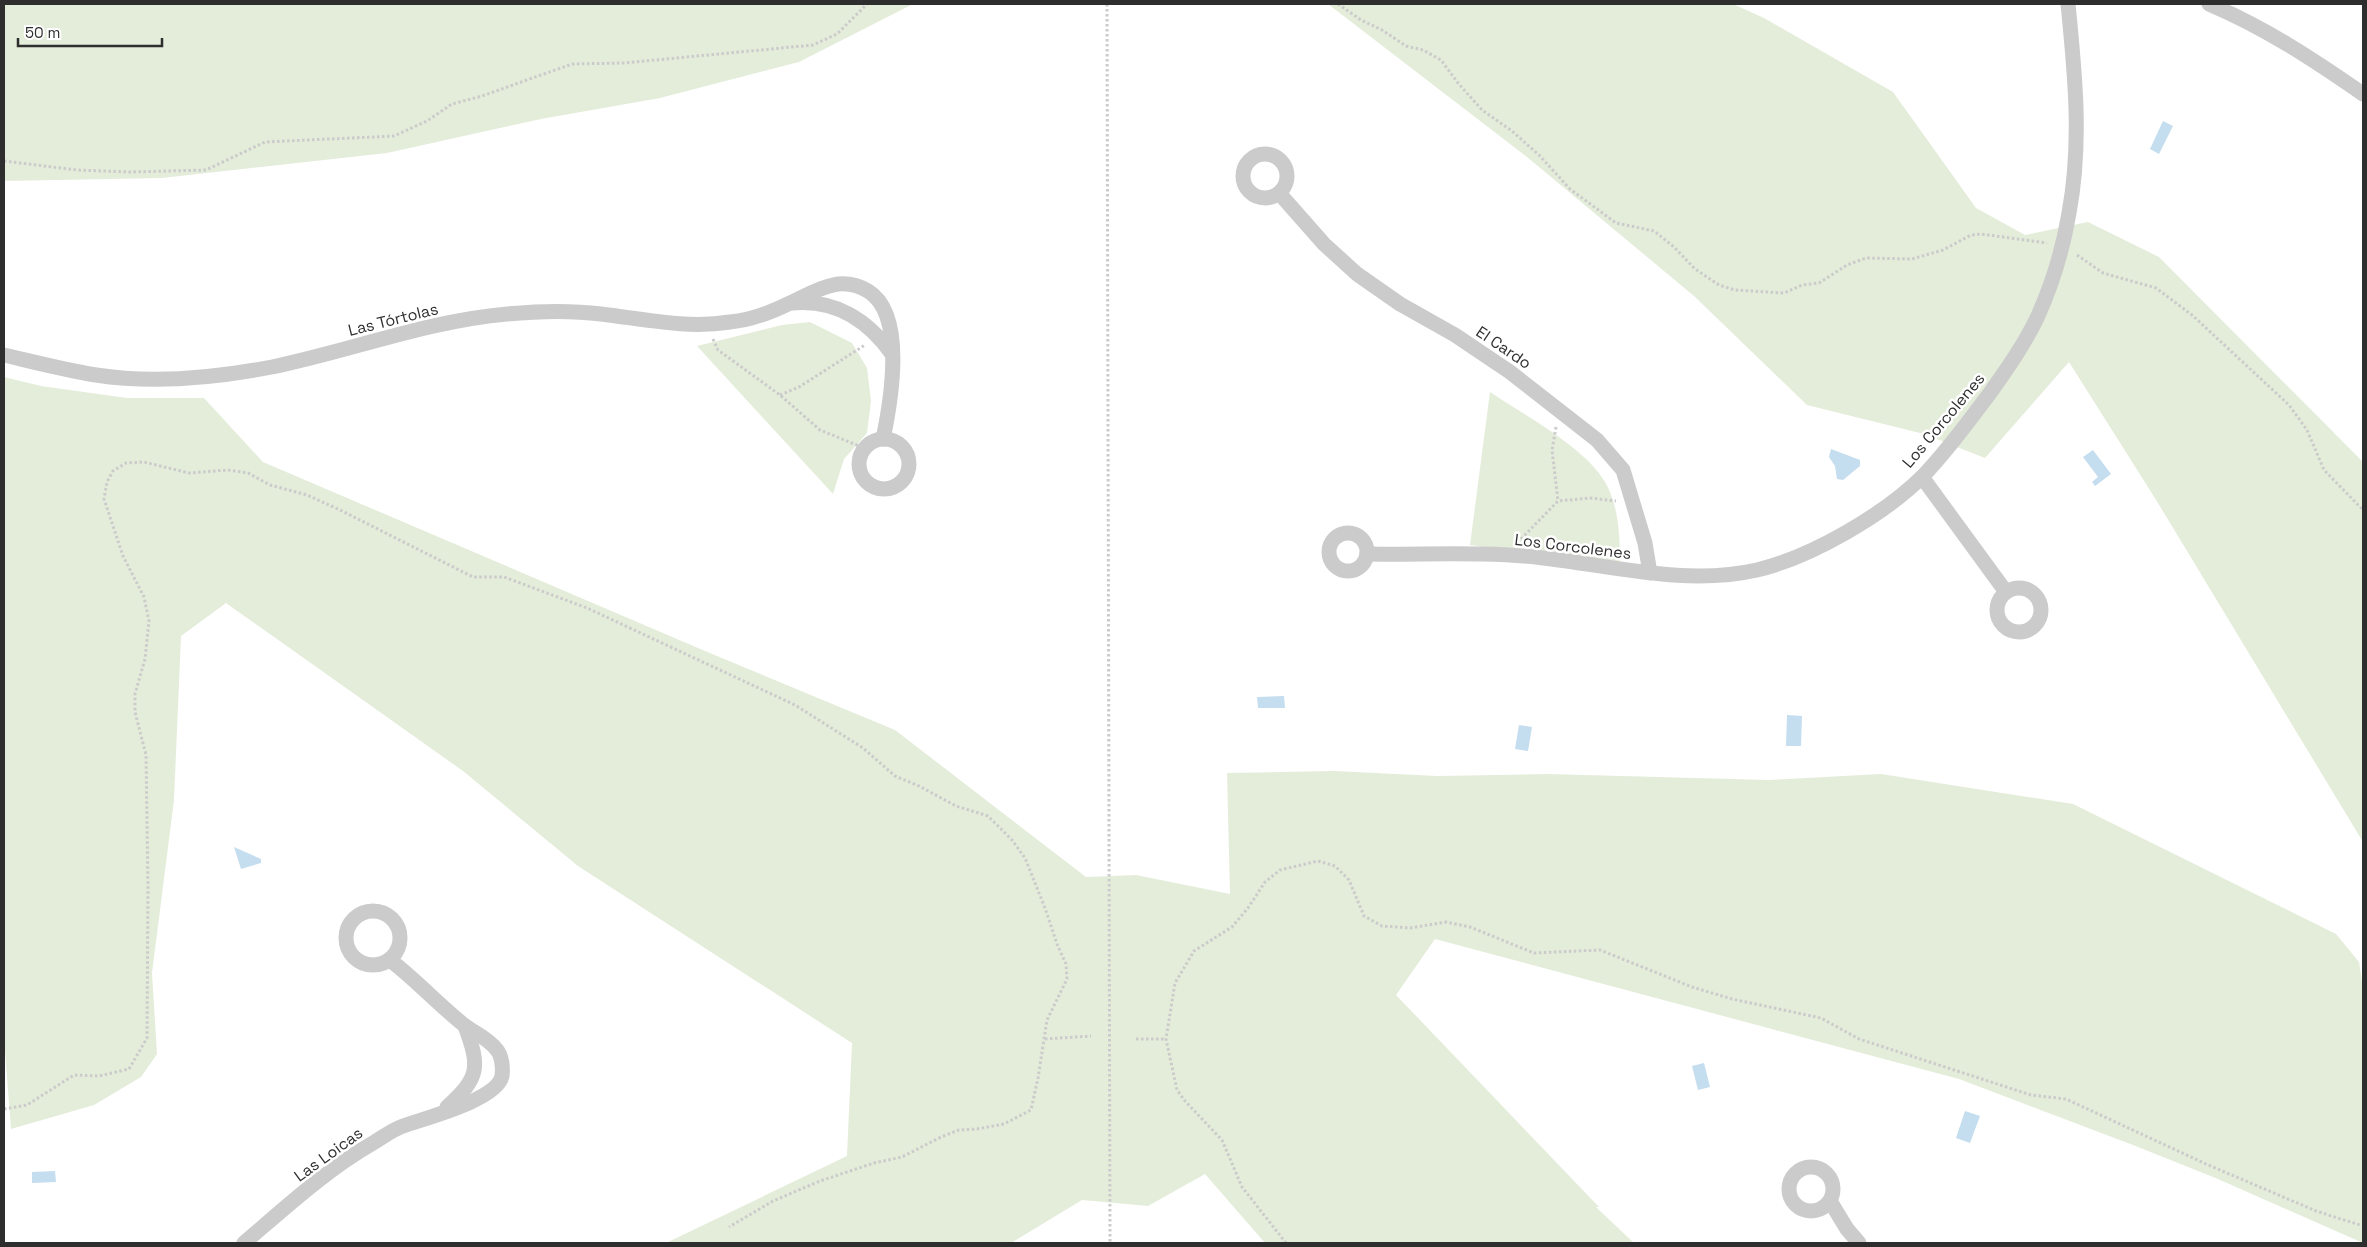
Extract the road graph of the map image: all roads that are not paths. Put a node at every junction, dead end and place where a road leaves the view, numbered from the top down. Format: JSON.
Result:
{"nodes":[{"id":1,"x":2068,"y":4,"type":"edge"},
{"id":2,"x":2209,"y":4,"type":"edge"},
{"id":3,"x":2363,"y":94,"type":"edge"},
{"id":4,"x":1279,"y":193,"type":"dead end"},
{"id":5,"x":791,"y":303,"type":"junction"},
{"id":6,"x":892,"y":354,"type":"junction"},
{"id":7,"x":4,"y":355,"type":"edge"},
{"id":8,"x":883,"y":439,"type":"junction"},
{"id":9,"x":1922,"y":477,"type":"junction"},
{"id":10,"x":1367,"y":554,"type":"dead end"},
{"id":11,"x":1650,"y":573,"type":"junction"},
{"id":12,"x":2006,"y":592,"type":"dead end"},
{"id":13,"x":390,"y":960,"type":"dead end"},
{"id":14,"x":465,"y":1026,"type":"junction"},
{"id":15,"x":442,"y":1111,"type":"junction"},
{"id":16,"x":1830,"y":1201,"type":"dead end"},
{"id":17,"x":244,"y":1243,"type":"edge"},
{"id":18,"x":1860,"y":1243,"type":"edge"}],
"edges":[{"from":1,"to":9,"type":"street","name":"Los Corcolenes"},
{"from":2,"to":3,"type":"street"},
{"from":4,"to":11,"type":"street","name":"El Cardo"},
{"from":5,"to":6,"type":"street","name":"Las Tórtolas"},
{"from":5,"to":6,"type":"street","name":"Las Tórtolas"},
{"from":5,"to":7,"type":"street","name":"Las Tórtolas"},
{"from":6,"to":8,"type":"street","name":"Las Tórtolas"},
{"from":8,"to":8,"type":"street"},
{"from":9,"to":11,"type":"street","name":"Los Corcolenes"},
{"from":9,"to":12,"type":"street"},
{"from":10,"to":11,"type":"street","name":"Los Corcolenes"},
{"from":13,"to":14,"type":"street","name":"Las Loicas"},
{"from":14,"to":15,"type":"street","name":"Las Loicas"},
{"from":14,"to":15,"type":"street","name":"Las Loicas"},
{"from":15,"to":17,"type":"street","name":"Las Loicas"},
{"from":16,"to":18,"type":"street"}]}
